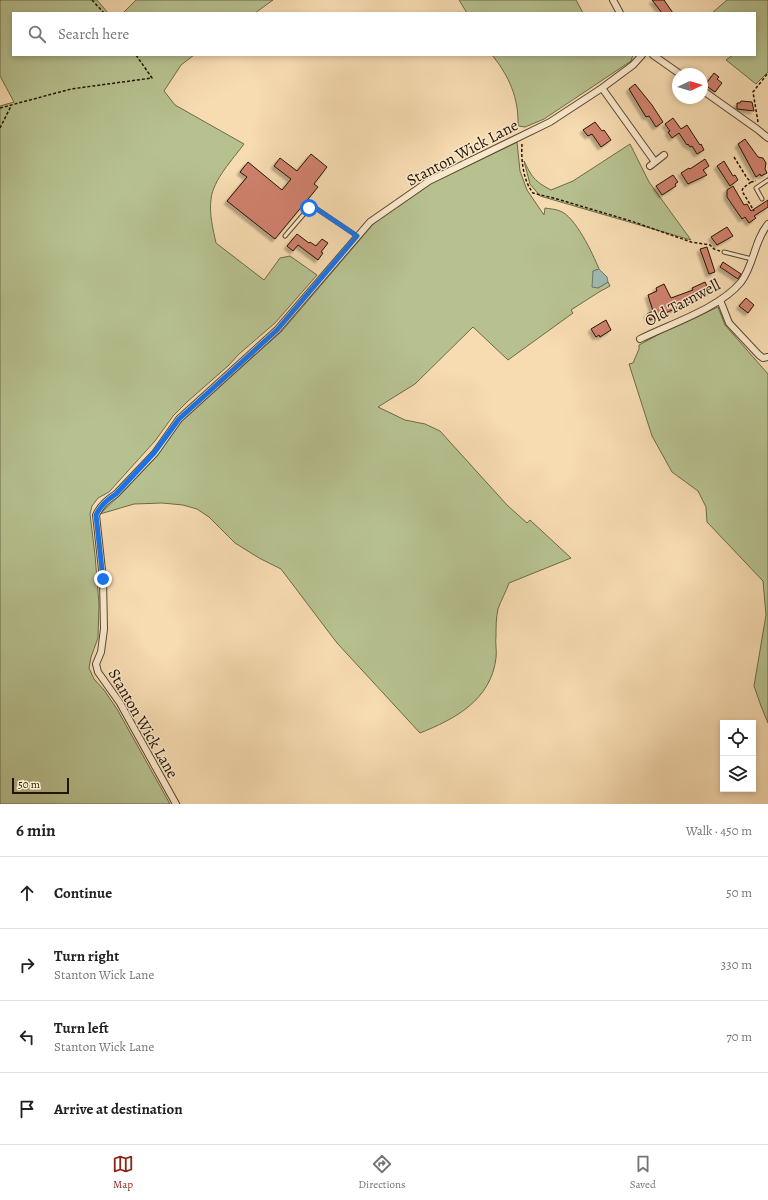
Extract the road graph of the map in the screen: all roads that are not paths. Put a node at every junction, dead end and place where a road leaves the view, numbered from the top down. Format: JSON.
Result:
{"nodes":[{"id":1,"x":612,"y":0,"type":"edge"},
{"id":2,"x":619,"y":12,"type":"edge"},
{"id":3,"x":641,"y":56,"type":"edge"},
{"id":4,"x":654,"y":56,"type":"edge"},
{"id":5,"x":672,"y":68,"type":"edge"},
{"id":6,"x":602,"y":88,"type":"junction"},
{"id":7,"x":708,"y":94,"type":"edge"},
{"id":8,"x":768,"y":138,"type":"edge"},
{"id":9,"x":664,"y":155,"type":"dead end"},
{"id":10,"x":768,"y":180,"type":"edge"},
{"id":11,"x":762,"y":199,"type":"dead end"},
{"id":12,"x":768,"y":224,"type":"edge"},
{"id":13,"x":285,"y":236,"type":"dead end"},
{"id":14,"x":357,"y":236,"type":"junction"},
{"id":15,"x":724,"y":252,"type":"road end"},
{"id":16,"x":752,"y":259,"type":"junction"},
{"id":17,"x":720,"y":300,"type":"junction"},
{"id":18,"x":640,"y":339,"type":"dead end"},
{"id":19,"x":768,"y":357,"type":"edge"},
{"id":20,"x":176,"y":804,"type":"edge"}],
"edges":[{"from":1,"to":2,"type":"street"},
{"from":3,"to":6,"type":"street","name":"Stanton Wick Lane"},
{"from":4,"to":5,"type":"street"},
{"from":6,"to":9,"type":"street"},
{"from":6,"to":14,"type":"street","name":"Stanton Wick Lane"},
{"from":7,"to":8,"type":"street"},
{"from":10,"to":11,"type":"lane"},
{"from":12,"to":16,"type":"street","name":"Old Tarnwell"},
{"from":13,"to":14,"type":"lane"},
{"from":14,"to":20,"type":"street","name":"Stanton Wick Lane"},
{"from":15,"to":16,"type":"lane"},
{"from":16,"to":17,"type":"street","name":"Old Tarnwell"},
{"from":17,"to":18,"type":"street","name":"Old Tarnwell"},
{"from":17,"to":19,"type":"street"}]}
